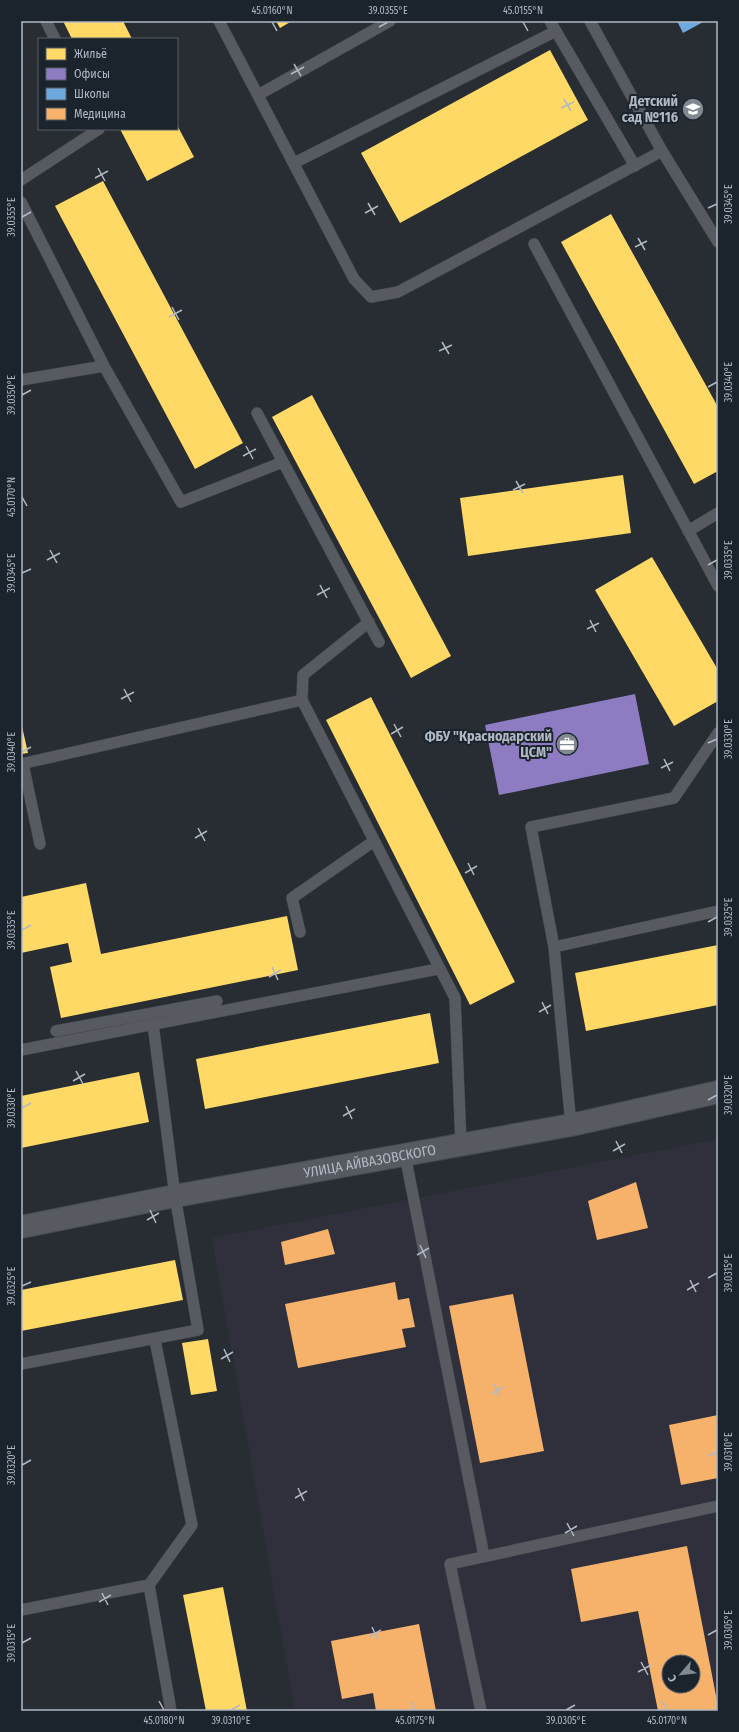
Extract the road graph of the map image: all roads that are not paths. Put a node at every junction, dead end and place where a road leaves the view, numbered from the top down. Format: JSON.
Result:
{"nodes":[{"id":1,"x":46,"y":21,"type":"edge"},
{"id":2,"x":219,"y":21,"type":"edge"},
{"id":3,"x":390,"y":21,"type":"edge"},
{"id":4,"x":550,"y":21,"type":"edge"},
{"id":5,"x":590,"y":21,"type":"edge"},
{"id":6,"x":556,"y":31,"type":"junction"},
{"id":7,"x":54,"y":38,"type":"edge"},
{"id":8,"x":258,"y":95,"type":"junction"},
{"id":9,"x":97,"y":130,"type":"edge"},
{"id":10,"x":662,"y":151,"type":"junction"},
{"id":11,"x":294,"y":163,"type":"junction"},
{"id":12,"x":635,"y":166,"type":"junction"},
{"id":13,"x":21,"y":180,"type":"edge"},
{"id":14,"x":21,"y":202,"type":"edge"},
{"id":15,"x":718,"y":242,"type":"edge"},
{"id":16,"x":534,"y":244,"type":"dead end"},
{"id":17,"x":104,"y":366,"type":"junction"},
{"id":18,"x":21,"y":380,"type":"edge"},
{"id":19,"x":257,"y":413,"type":"dead end"},
{"id":20,"x":283,"y":462,"type":"junction"},
{"id":21,"x":718,"y":513,"type":"edge"},
{"id":22,"x":688,"y":531,"type":"junction"},
{"id":23,"x":718,"y":586,"type":"edge"},
{"id":24,"x":369,"y":622,"type":"junction"},
{"id":25,"x":379,"y":642,"type":"dead end"},
{"id":26,"x":302,"y":700,"type":"junction"},
{"id":27,"x":718,"y":733,"type":"edge"},
{"id":28,"x":22,"y":764,"type":"edge"},
{"id":29,"x":374,"y":841,"type":"junction"},
{"id":30,"x":40,"y":844,"type":"dead end"},
{"id":31,"x":718,"y":911,"type":"edge"},
{"id":32,"x":300,"y":932,"type":"dead end"},
{"id":33,"x":554,"y":947,"type":"junction"},
{"id":34,"x":438,"y":969,"type":"junction"},
{"id":35,"x":217,"y":1001,"type":"dead end"},
{"id":36,"x":153,"y":1024,"type":"junction"},
{"id":37,"x":56,"y":1031,"type":"dead end"},
{"id":38,"x":21,"y":1050,"type":"edge"},
{"id":39,"x":718,"y":1092,"type":"edge"},
{"id":40,"x":571,"y":1124,"type":"junction"},
{"id":41,"x":461,"y":1143,"type":"junction"},
{"id":42,"x":405,"y":1155,"type":"junction"},
{"id":43,"x":175,"y":1196,"type":"junction"},
{"id":44,"x":21,"y":1227,"type":"edge"},
{"id":45,"x":155,"y":1340,"type":"junction"},
{"id":46,"x":21,"y":1364,"type":"edge"},
{"id":47,"x":718,"y":1506,"type":"edge"},
{"id":48,"x":484,"y":1556,"type":"junction"},
{"id":49,"x":149,"y":1584,"type":"junction"},
{"id":50,"x":21,"y":1610,"type":"edge"},
{"id":51,"x":171,"y":1711,"type":"edge"},
{"id":52,"x":481,"y":1711,"type":"edge"}],
"edges":[{"from":1,"to":7,"type":"lane"},
{"from":2,"to":8,"type":"lane"},
{"from":3,"to":8,"type":"lane"},
{"from":4,"to":6,"type":"lane"},
{"from":5,"to":10,"type":"lane"},
{"from":6,"to":11,"type":"lane"},
{"from":6,"to":12,"type":"lane"},
{"from":8,"to":11,"type":"lane"},
{"from":9,"to":13,"type":"lane"},
{"from":10,"to":12,"type":"lane"},
{"from":10,"to":15,"type":"lane"},
{"from":11,"to":12,"type":"lane"},
{"from":14,"to":17,"type":"lane"},
{"from":16,"to":22,"type":"lane"},
{"from":17,"to":18,"type":"lane"},
{"from":17,"to":20,"type":"lane"},
{"from":19,"to":20,"type":"lane"},
{"from":20,"to":24,"type":"lane"},
{"from":21,"to":22,"type":"lane"},
{"from":22,"to":23,"type":"lane"},
{"from":24,"to":25,"type":"lane"},
{"from":24,"to":26,"type":"lane"},
{"from":26,"to":28,"type":"lane"},
{"from":26,"to":29,"type":"lane"},
{"from":27,"to":33,"type":"lane"},
{"from":28,"to":30,"type":"lane"},
{"from":29,"to":32,"type":"lane"},
{"from":29,"to":34,"type":"lane"},
{"from":31,"to":33,"type":"lane"},
{"from":33,"to":40,"type":"lane"},
{"from":34,"to":36,"type":"lane"},
{"from":34,"to":41,"type":"lane"},
{"from":35,"to":37,"type":"lane"},
{"from":36,"to":38,"type":"lane"},
{"from":36,"to":43,"type":"lane"},
{"from":39,"to":40,"type":"street","name":"УЛИЦА АЙВАЗОВСКОГО"},
{"from":40,"to":41,"type":"street","name":"УЛИЦА АЙВАЗОВСКОГО"},
{"from":41,"to":42,"type":"street","name":"УЛИЦА АЙВАЗОВСКОГО"},
{"from":42,"to":43,"type":"street","name":"УЛИЦА АЙВАЗОВСКОГО"},
{"from":42,"to":48,"type":"lane"},
{"from":43,"to":44,"type":"street","name":"УЛИЦА АЙВАЗОВСКОГО"},
{"from":43,"to":45,"type":"lane"},
{"from":45,"to":46,"type":"lane"},
{"from":45,"to":49,"type":"lane"},
{"from":47,"to":48,"type":"lane"},
{"from":48,"to":52,"type":"lane"},
{"from":49,"to":50,"type":"lane"},
{"from":49,"to":51,"type":"lane"}]}
